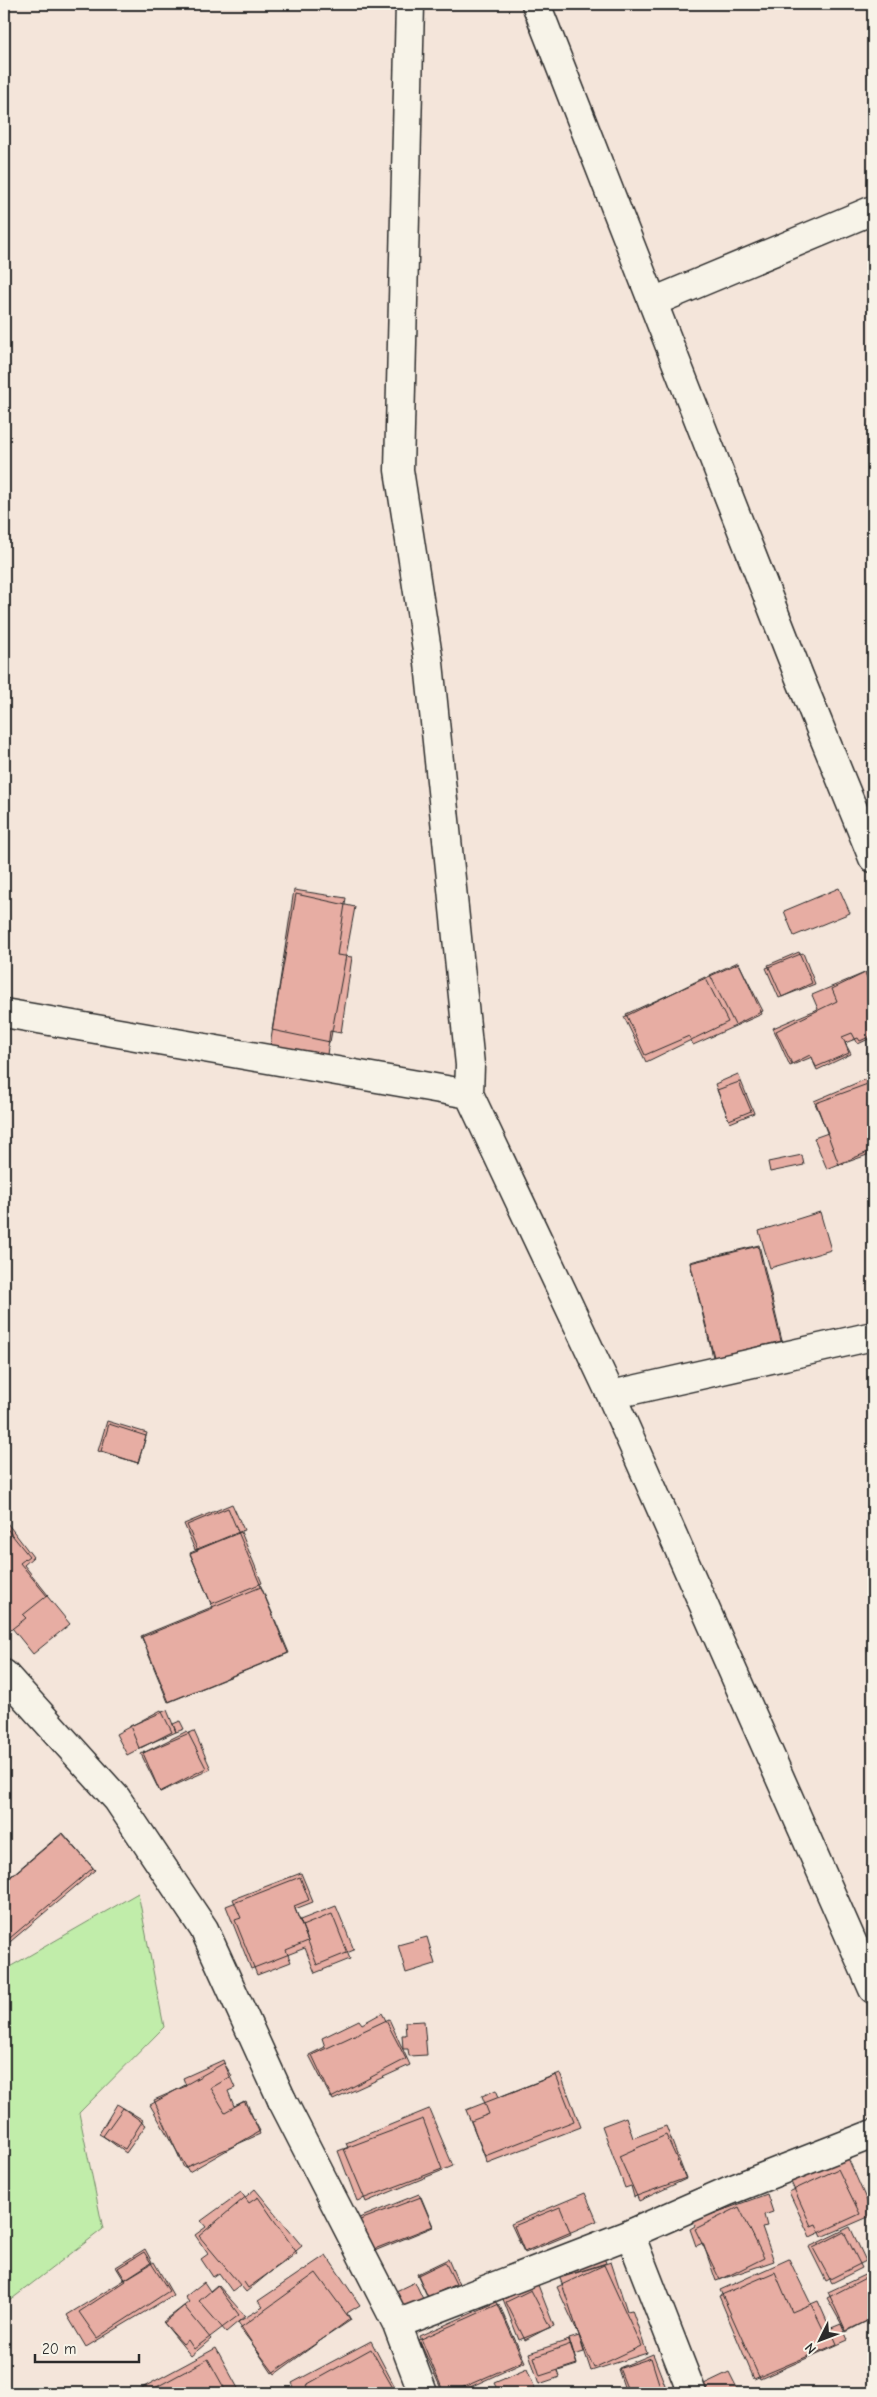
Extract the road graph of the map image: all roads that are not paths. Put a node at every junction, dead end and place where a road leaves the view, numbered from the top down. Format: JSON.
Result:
{"nodes":[{"id":1,"x":410,"y":4,"type":"edge"},
{"id":2,"x":536,"y":4,"type":"edge"},
{"id":3,"x":873,"y":210,"type":"edge"},
{"id":4,"x":653,"y":302,"type":"junction"},
{"id":5,"x":873,"y":858,"type":"edge"},
{"id":6,"x":4,"y":1013,"type":"edge"},
{"id":7,"x":469,"y":1094,"type":"junction"},
{"id":8,"x":873,"y":1336,"type":"edge"},
{"id":9,"x":611,"y":1395,"type":"junction"},
{"id":10,"x":4,"y":1674,"type":"edge"},
{"id":11,"x":873,"y":1989,"type":"edge"},
{"id":12,"x":873,"y":2134,"type":"edge"},
{"id":13,"x":630,"y":2234,"type":"junction"},
{"id":14,"x":397,"y":2324,"type":"junction"},
{"id":15,"x":423,"y":2393,"type":"edge"},
{"id":16,"x":692,"y":2393,"type":"edge"}],
"edges":[{"from":1,"to":7,"type":"street"},
{"from":2,"to":4,"type":"street"},
{"from":3,"to":4,"type":"street"},
{"from":4,"to":5,"type":"street"},
{"from":6,"to":7,"type":"street"},
{"from":7,"to":9,"type":"street"},
{"from":8,"to":9,"type":"street"},
{"from":9,"to":11,"type":"street"},
{"from":10,"to":14,"type":"street"},
{"from":12,"to":13,"type":"street"},
{"from":13,"to":14,"type":"street"},
{"from":13,"to":16,"type":"street"},
{"from":14,"to":15,"type":"street"}]}
